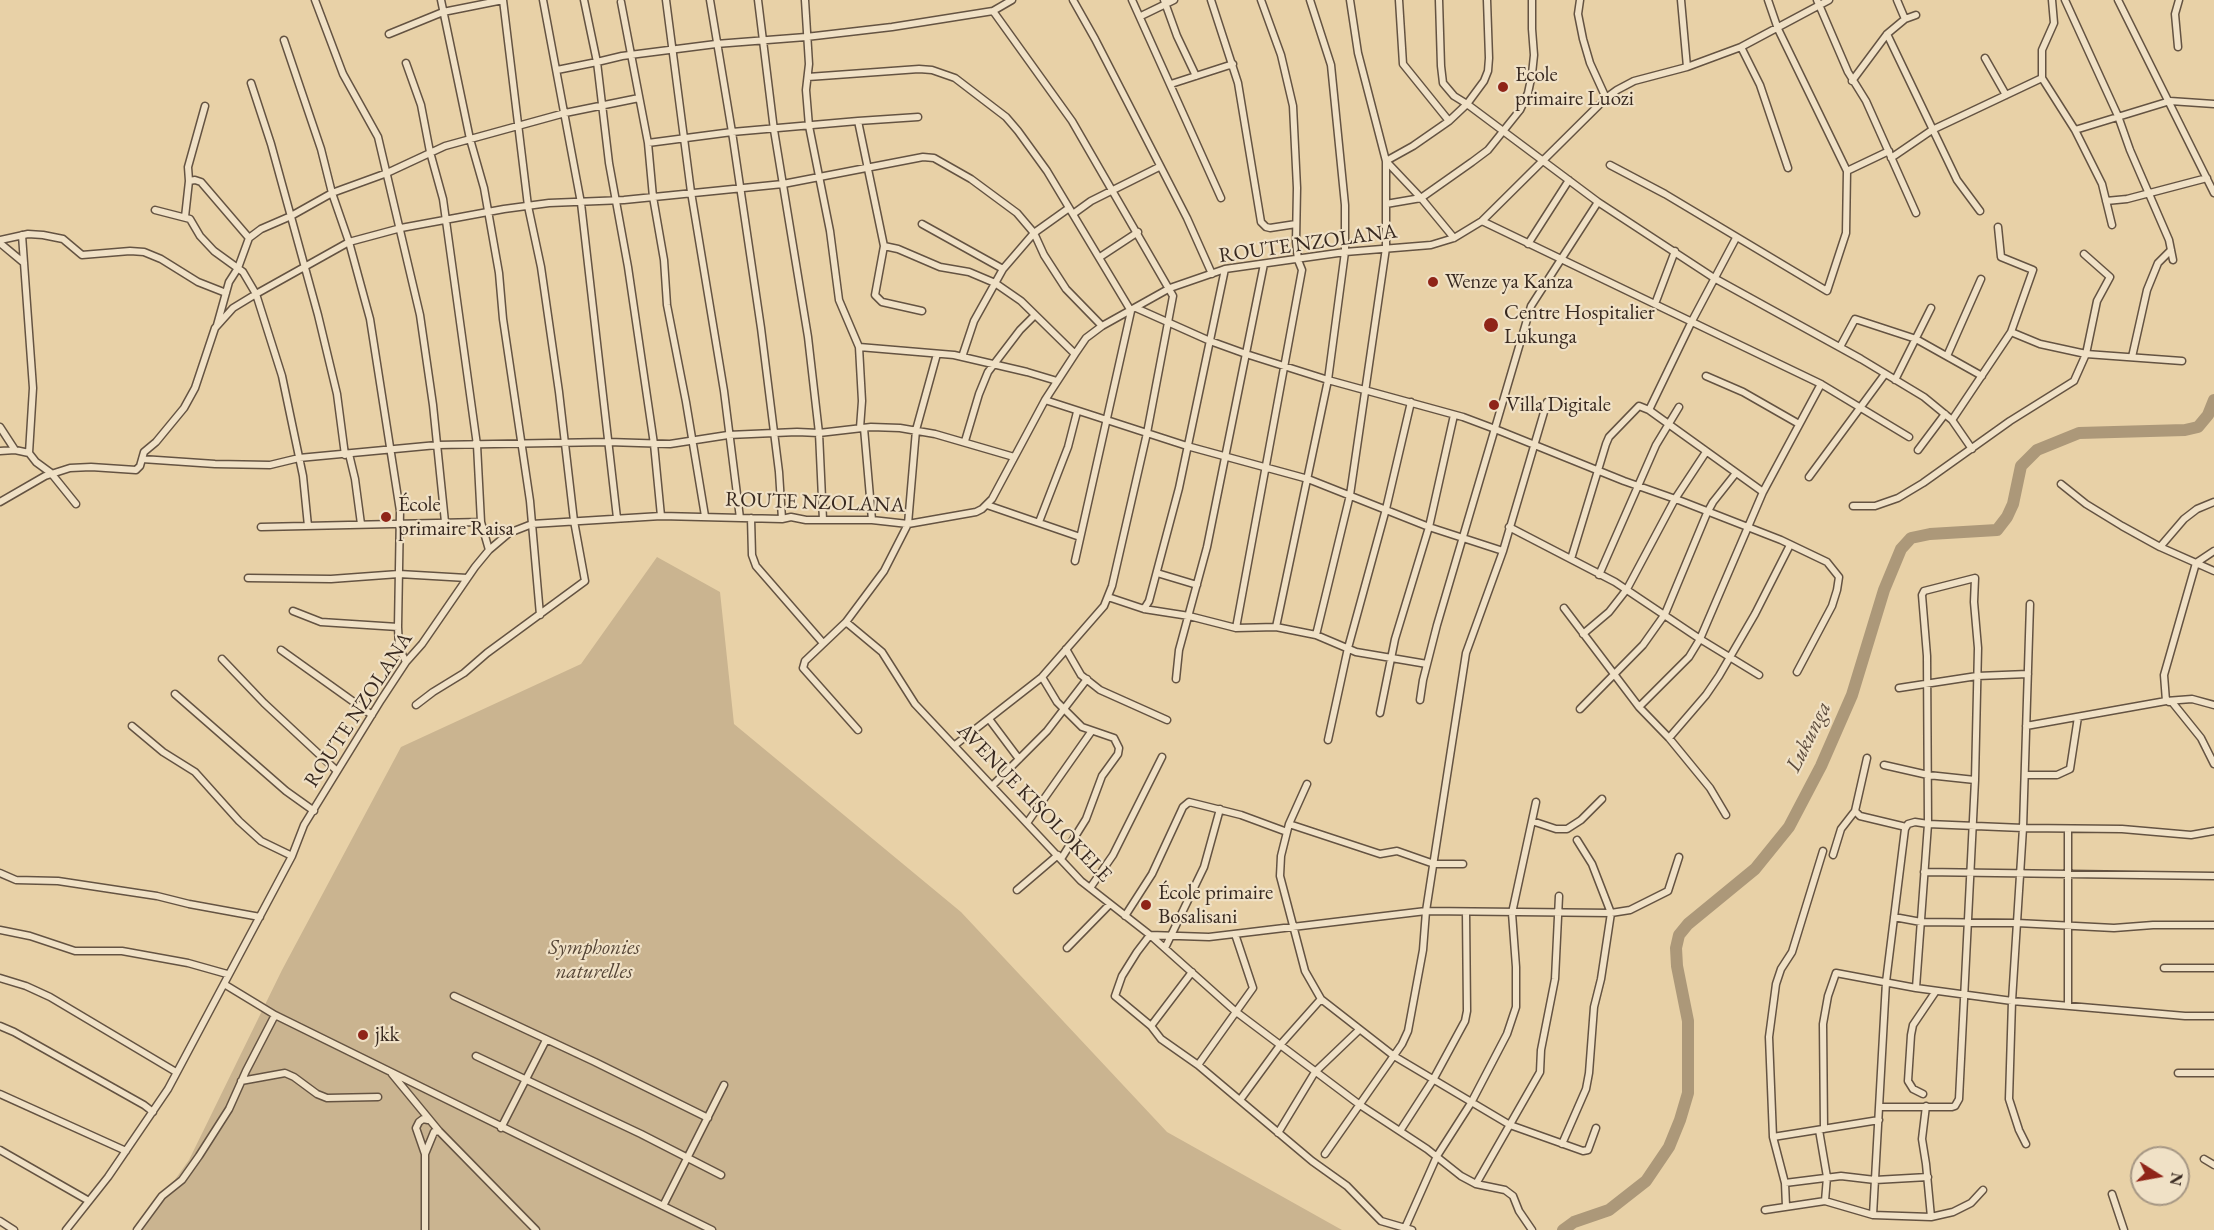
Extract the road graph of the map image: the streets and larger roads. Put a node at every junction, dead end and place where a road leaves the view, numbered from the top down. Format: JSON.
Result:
{"nodes":[{"id":1,"x":315,"y":0,"type":"edge"},
{"id":2,"x":441,"y":0,"type":"edge"},
{"id":3,"x":503,"y":0,"type":"edge"},
{"id":4,"x":543,"y":0,"type":"edge"},
{"id":5,"x":584,"y":0,"type":"edge"},
{"id":6,"x":666,"y":0,"type":"edge"},
{"id":7,"x":710,"y":0,"type":"edge"},
{"id":8,"x":758,"y":0,"type":"edge"},
{"id":9,"x":805,"y":0,"type":"edge"},
{"id":10,"x":1012,"y":0,"type":"edge"},
{"id":11,"x":1073,"y":0,"type":"edge"},
{"id":12,"x":1132,"y":0,"type":"edge"},
{"id":13,"x":1174,"y":0,"type":"edge"},
{"id":14,"x":1212,"y":0,"type":"edge"},
{"id":15,"x":1262,"y":0,"type":"edge"},
{"id":16,"x":1310,"y":0,"type":"edge"},
{"id":17,"x":1350,"y":0,"type":"edge"},
{"id":18,"x":1399,"y":0,"type":"edge"},
{"id":19,"x":1439,"y":0,"type":"edge"},
{"id":20,"x":1487,"y":0,"type":"edge"},
{"id":21,"x":1532,"y":0,"type":"edge"},
{"id":22,"x":1580,"y":0,"type":"edge"},
{"id":23,"x":1681,"y":0,"type":"edge"},
{"id":24,"x":1768,"y":0,"type":"edge"},
{"id":25,"x":1829,"y":0,"type":"edge"},
{"id":26,"x":1897,"y":0,"type":"edge"},
{"id":27,"x":2052,"y":0,"type":"edge"},
{"id":28,"x":2065,"y":0,"type":"edge"},
{"id":29,"x":2118,"y":0,"type":"edge"},
{"id":30,"x":2179,"y":0,"type":"edge"},
{"id":31,"x":621,"y":2,"type":"dead end"},
{"id":32,"x":1165,"y":2,"type":"edge"},
{"id":33,"x":1818,"y":2,"type":"edge"},
{"id":34,"x":993,"y":11,"type":"junction"},
{"id":35,"x":443,"y":12,"type":"junction"},
{"id":36,"x":1916,"y":15,"type":"dead end"},
{"id":37,"x":1141,"y":16,"type":"junction"},
{"id":38,"x":1905,"y":19,"type":"junction"},
{"id":39,"x":1778,"y":29,"type":"junction"},
{"id":40,"x":389,"y":34,"type":"dead end"},
{"id":41,"x":1887,"y":34,"type":"junction"},
{"id":42,"x":806,"y":37,"type":"junction"},
{"id":43,"x":764,"y":39,"type":"junction"},
{"id":44,"x":284,"y":40,"type":"dead end"},
{"id":45,"x":716,"y":44,"type":"junction"},
{"id":46,"x":1741,"y":47,"type":"junction"},
{"id":47,"x":2178,"y":47,"type":"dead end"},
{"id":48,"x":673,"y":50,"type":"junction"},
{"id":49,"x":631,"y":55,"type":"junction"},
{"id":50,"x":1985,"y":58,"type":"dead end"},
{"id":51,"x":597,"y":62,"type":"junction"},
{"id":52,"x":406,"y":63,"type":"dead end"},
{"id":53,"x":1233,"y":64,"type":"junction"},
{"id":54,"x":1687,"y":67,"type":"junction"},
{"id":55,"x":557,"y":70,"type":"junction"},
{"id":56,"x":1196,"y":76,"type":"junction"},
{"id":57,"x":808,"y":77,"type":"junction"},
{"id":58,"x":2042,"y":78,"type":"junction"},
{"id":59,"x":1852,"y":81,"type":"junction"},
{"id":60,"x":251,"y":83,"type":"dead end"},
{"id":61,"x":1171,"y":84,"type":"junction"},
{"id":62,"x":2006,"y":95,"type":"junction"},
{"id":63,"x":639,"y":98,"type":"junction"},
{"id":64,"x":1605,"y":98,"type":"junction"},
{"id":65,"x":2170,"y":101,"type":"junction"},
{"id":66,"x":1467,"y":104,"type":"junction"},
{"id":67,"x":2214,"y":104,"type":"edge"},
{"id":68,"x":205,"y":106,"type":"dead end"},
{"id":69,"x":601,"y":106,"type":"junction"},
{"id":70,"x":565,"y":113,"type":"junction"},
{"id":71,"x":2118,"y":116,"type":"junction"},
{"id":72,"x":918,"y":117,"type":"dead end"},
{"id":73,"x":858,"y":121,"type":"junction"},
{"id":74,"x":1449,"y":121,"type":"junction"},
{"id":75,"x":518,"y":126,"type":"junction"},
{"id":76,"x":809,"y":126,"type":"junction"},
{"id":77,"x":774,"y":129,"type":"junction"},
{"id":78,"x":1932,"y":130,"type":"junction"},
{"id":79,"x":2075,"y":130,"type":"junction"},
{"id":80,"x":732,"y":132,"type":"junction"},
{"id":81,"x":1503,"y":132,"type":"junction"},
{"id":82,"x":686,"y":139,"type":"junction"},
{"id":83,"x":470,"y":140,"type":"junction"},
{"id":84,"x":648,"y":143,"type":"junction"},
{"id":85,"x":430,"y":152,"type":"junction"},
{"id":86,"x":1890,"y":155,"type":"junction"},
{"id":87,"x":1542,"y":160,"type":"junction"},
{"id":88,"x":1386,"y":161,"type":"junction"},
{"id":89,"x":1610,"y":165,"type":"dead end"},
{"id":90,"x":1159,"y":167,"type":"junction"},
{"id":91,"x":1788,"y":168,"type":"dead end"},
{"id":92,"x":868,"y":169,"type":"junction"},
{"id":93,"x":1847,"y":171,"type":"junction"},
{"id":94,"x":387,"y":173,"type":"junction"},
{"id":95,"x":818,"y":177,"type":"junction"},
{"id":96,"x":2207,"y":178,"type":"junction"},
{"id":97,"x":1569,"y":180,"type":"junction"},
{"id":98,"x":189,"y":181,"type":"junction"},
{"id":99,"x":783,"y":184,"type":"junction"},
{"id":100,"x":741,"y":188,"type":"junction"},
{"id":101,"x":1112,"y":190,"type":"junction"},
{"id":102,"x":691,"y":192,"type":"junction"},
{"id":103,"x":332,"y":193,"type":"junction"},
{"id":104,"x":2214,"y":193,"type":"edge"},
{"id":105,"x":2148,"y":194,"type":"junction"},
{"id":106,"x":653,"y":197,"type":"junction"},
{"id":107,"x":1221,"y":198,"type":"dead end"},
{"id":108,"x":1421,"y":198,"type":"junction"},
{"id":109,"x":615,"y":200,"type":"junction"},
{"id":110,"x":2106,"y":201,"type":"junction"},
{"id":111,"x":1598,"y":202,"type":"junction"},
{"id":112,"x":581,"y":203,"type":"junction"},
{"id":113,"x":1386,"y":204,"type":"junction"},
{"id":114,"x":528,"y":206,"type":"junction"},
{"id":115,"x":154,"y":210,"type":"dead end"},
{"id":116,"x":1071,"y":211,"type":"junction"},
{"id":117,"x":1980,"y":211,"type":"dead end"},
{"id":118,"x":489,"y":213,"type":"junction"},
{"id":119,"x":1916,"y":213,"type":"dead end"},
{"id":120,"x":291,"y":216,"type":"junction"},
{"id":121,"x":185,"y":217,"type":"junction"},
{"id":122,"x":445,"y":220,"type":"junction"},
{"id":123,"x":1482,"y":220,"type":"junction"},
{"id":124,"x":922,"y":224,"type":"dead end"},
{"id":125,"x":1296,"y":224,"type":"junction"},
{"id":126,"x":2112,"y":225,"type":"dead end"},
{"id":127,"x":1998,"y":227,"type":"dead end"},
{"id":128,"x":401,"y":228,"type":"junction"},
{"id":129,"x":1138,"y":232,"type":"junction"},
{"id":130,"x":1034,"y":233,"type":"junction"},
{"id":131,"x":22,"y":235,"type":"junction"},
{"id":132,"x":249,"y":238,"type":"junction"},
{"id":133,"x":1454,"y":238,"type":"junction"},
{"id":134,"x":1736,"y":238,"type":"junction"},
{"id":135,"x":0,"y":241,"type":"edge"},
{"id":136,"x":349,"y":242,"type":"junction"},
{"id":137,"x":1528,"y":244,"type":"junction"},
{"id":138,"x":884,"y":246,"type":"junction"},
{"id":139,"x":1386,"y":248,"type":"junction"},
{"id":140,"x":2171,"y":250,"type":"junction"},
{"id":141,"x":1675,"y":251,"type":"junction"},
{"id":142,"x":1345,"y":252,"type":"junction"},
{"id":143,"x":2084,"y":254,"type":"dead end"},
{"id":144,"x":1100,"y":257,"type":"junction"},
{"id":145,"x":1559,"y":259,"type":"junction"},
{"id":146,"x":1298,"y":260,"type":"junction"},
{"id":147,"x":2173,"y":260,"type":"dead end"},
{"id":148,"x":24,"y":263,"type":"junction"},
{"id":149,"x":1264,"y":264,"type":"junction"},
{"id":150,"x":304,"y":267,"type":"junction"},
{"id":151,"x":238,"y":268,"type":"junction"},
{"id":152,"x":1225,"y":269,"type":"junction"},
{"id":153,"x":1003,"y":270,"type":"junction"},
{"id":154,"x":1212,"y":274,"type":"junction"},
{"id":155,"x":1714,"y":278,"type":"junction"},
{"id":156,"x":1981,"y":279,"type":"dead end"},
{"id":157,"x":995,"y":283,"type":"junction"},
{"id":158,"x":1170,"y":288,"type":"junction"},
{"id":159,"x":226,"y":293,"type":"junction"},
{"id":160,"x":256,"y":294,"type":"junction"},
{"id":161,"x":1655,"y":304,"type":"junction"},
{"id":162,"x":1931,"y":308,"type":"dead end"},
{"id":163,"x":1133,"y":309,"type":"junction"},
{"id":164,"x":922,"y":311,"type":"dead end"},
{"id":165,"x":1034,"y":315,"type":"junction"},
{"id":166,"x":1692,"y":321,"type":"junction"},
{"id":167,"x":1169,"y":322,"type":"junction"},
{"id":168,"x":1102,"y":326,"type":"junction"},
{"id":169,"x":215,"y":328,"type":"junction"},
{"id":170,"x":2011,"y":332,"type":"junction"},
{"id":171,"x":1916,"y":339,"type":"junction"},
{"id":172,"x":1210,"y":341,"type":"junction"},
{"id":173,"x":859,"y":347,"type":"junction"},
{"id":174,"x":1840,"y":347,"type":"junction"},
{"id":175,"x":937,"y":354,"type":"junction"},
{"id":176,"x":1075,"y":354,"type":"junction"},
{"id":177,"x":1246,"y":354,"type":"junction"},
{"id":178,"x":2086,"y":354,"type":"junction"},
{"id":179,"x":1947,"y":356,"type":"junction"},
{"id":180,"x":962,"y":357,"type":"junction"},
{"id":181,"x":2132,"y":357,"type":"junction"},
{"id":182,"x":2182,"y":362,"type":"dead end"},
{"id":183,"x":993,"y":365,"type":"junction"},
{"id":184,"x":1285,"y":366,"type":"junction"},
{"id":185,"x":1885,"y":374,"type":"junction"},
{"id":186,"x":1706,"y":376,"type":"dead end"},
{"id":187,"x":1982,"y":376,"type":"junction"},
{"id":188,"x":1328,"y":380,"type":"junction"},
{"id":189,"x":1895,"y":380,"type":"junction"},
{"id":190,"x":1057,"y":381,"type":"junction"},
{"id":191,"x":1821,"y":384,"type":"junction"},
{"id":192,"x":1366,"y":390,"type":"junction"},
{"id":193,"x":1045,"y":400,"type":"junction"},
{"id":194,"x":1411,"y":402,"type":"junction"},
{"id":195,"x":1547,"y":402,"type":"dead end"},
{"id":196,"x":1679,"y":407,"type":"dead end"},
{"id":197,"x":1860,"y":408,"type":"junction"},
{"id":198,"x":1649,"y":410,"type":"junction"},
{"id":199,"x":1077,"y":412,"type":"junction"},
{"id":200,"x":1945,"y":414,"type":"junction"},
{"id":201,"x":1454,"y":415,"type":"junction"},
{"id":202,"x":1952,"y":420,"type":"junction"},
{"id":203,"x":1106,"y":421,"type":"junction"},
{"id":204,"x":1669,"y":424,"type":"junction"},
{"id":205,"x":1799,"y":424,"type":"junction"},
{"id":206,"x":0,"y":427,"type":"edge"},
{"id":207,"x":862,"y":428,"type":"junction"},
{"id":208,"x":1495,"y":429,"type":"junction"},
{"id":209,"x":916,"y":430,"type":"junction"},
{"id":210,"x":1147,"y":433,"type":"junction"},
{"id":211,"x":775,"y":434,"type":"junction"},
{"id":212,"x":819,"y":434,"type":"junction"},
{"id":213,"x":728,"y":435,"type":"junction"},
{"id":214,"x":1909,"y":437,"type":"dead end"},
{"id":215,"x":691,"y":441,"type":"junction"},
{"id":216,"x":965,"y":441,"type":"junction"},
{"id":217,"x":608,"y":442,"type":"junction"},
{"id":218,"x":565,"y":443,"type":"junction"},
{"id":219,"x":522,"y":444,"type":"junction"},
{"id":220,"x":654,"y":444,"type":"junction"},
{"id":221,"x":1534,"y":444,"type":"junction"},
{"id":222,"x":437,"y":445,"type":"junction"},
{"id":223,"x":477,"y":445,"type":"junction"},
{"id":224,"x":1187,"y":446,"type":"junction"},
{"id":225,"x":390,"y":449,"type":"junction"},
{"id":226,"x":15,"y":450,"type":"junction"},
{"id":227,"x":1917,"y":450,"type":"dead end"},
{"id":228,"x":1972,"y":450,"type":"junction"},
{"id":229,"x":0,"y":451,"type":"edge"},
{"id":230,"x":1706,"y":452,"type":"junction"},
{"id":231,"x":29,"y":453,"type":"junction"},
{"id":232,"x":346,"y":454,"type":"junction"},
{"id":233,"x":1226,"y":456,"type":"junction"},
{"id":234,"x":1014,"y":457,"type":"junction"},
{"id":235,"x":299,"y":458,"type":"junction"},
{"id":236,"x":142,"y":459,"type":"junction"},
{"id":237,"x":1266,"y":466,"type":"junction"},
{"id":238,"x":1597,"y":471,"type":"junction"},
{"id":239,"x":51,"y":473,"type":"junction"},
{"id":240,"x":1736,"y":473,"type":"junction"},
{"id":241,"x":1809,"y":477,"type":"dead end"},
{"id":242,"x":1308,"y":479,"type":"junction"},
{"id":243,"x":2061,"y":484,"type":"dead end"},
{"id":244,"x":1639,"y":487,"type":"junction"},
{"id":245,"x":1763,"y":492,"type":"junction"},
{"id":246,"x":1350,"y":495,"type":"junction"},
{"id":247,"x":1675,"y":499,"type":"junction"},
{"id":248,"x":0,"y":502,"type":"edge"},
{"id":249,"x":2214,"y":502,"type":"edge"},
{"id":250,"x":76,"y":504,"type":"dead end"},
{"id":251,"x":987,"y":505,"type":"junction"},
{"id":252,"x":1853,"y":506,"type":"dead end"},
{"id":253,"x":1386,"y":509,"type":"junction"},
{"id":254,"x":1707,"y":513,"type":"junction"},
{"id":255,"x":661,"y":516,"type":"junction"},
{"id":256,"x":705,"y":516,"type":"junction"},
{"id":257,"x":617,"y":518,"type":"junction"},
{"id":258,"x":740,"y":518,"type":"junction"},
{"id":259,"x":751,"y":518,"type":"junction"},
{"id":260,"x":782,"y":519,"type":"junction"},
{"id":261,"x":823,"y":520,"type":"junction"},
{"id":262,"x":872,"y":520,"type":"junction"},
{"id":263,"x":574,"y":521,"type":"junction"},
{"id":264,"x":445,"y":522,"type":"junction"},
{"id":265,"x":482,"y":522,"type":"junction"},
{"id":266,"x":1039,"y":522,"type":"junction"},
{"id":267,"x":361,"y":524,"type":"junction"},
{"id":268,"x":401,"y":524,"type":"junction"},
{"id":269,"x":532,"y":524,"type":"junction"},
{"id":270,"x":908,"y":524,"type":"junction"},
{"id":271,"x":308,"y":526,"type":"junction"},
{"id":272,"x":261,"y":527,"type":"dead end"},
{"id":273,"x":1429,"y":527,"type":"junction"},
{"id":274,"x":1509,"y":527,"type":"junction"},
{"id":275,"x":1748,"y":528,"type":"junction"},
{"id":276,"x":1080,"y":537,"type":"junction"},
{"id":277,"x":1463,"y":537,"type":"junction"},
{"id":278,"x":1790,"y":545,"type":"junction"},
{"id":279,"x":2160,"y":547,"type":"junction"},
{"id":280,"x":489,"y":550,"type":"junction"},
{"id":281,"x":1503,"y":550,"type":"junction"},
{"id":282,"x":2214,"y":551,"type":"edge"},
{"id":283,"x":1571,"y":559,"type":"junction"},
{"id":284,"x":1075,"y":561,"type":"dead end"},
{"id":285,"x":2196,"y":563,"type":"junction"},
{"id":286,"x":2214,"y":571,"type":"edge"},
{"id":287,"x":1156,"y":573,"type":"junction"},
{"id":288,"x":399,"y":574,"type":"junction"},
{"id":289,"x":1599,"y":575,"type":"junction"},
{"id":290,"x":248,"y":578,"type":"dead end"},
{"id":291,"x":467,"y":578,"type":"junction"},
{"id":292,"x":1197,"y":585,"type":"junction"},
{"id":293,"x":1627,"y":589,"type":"junction"},
{"id":294,"x":1108,"y":597,"type":"junction"},
{"id":295,"x":2030,"y":604,"type":"dead end"},
{"id":296,"x":1564,"y":608,"type":"dead end"},
{"id":297,"x":1143,"y":609,"type":"junction"},
{"id":298,"x":293,"y":611,"type":"dead end"},
{"id":299,"x":1665,"y":614,"type":"junction"},
{"id":300,"x":540,"y":615,"type":"junction"},
{"id":301,"x":1189,"y":616,"type":"junction"},
{"id":302,"x":846,"y":622,"type":"junction"},
{"id":303,"x":398,"y":627,"type":"junction"},
{"id":304,"x":1276,"y":627,"type":"junction"},
{"id":305,"x":1236,"y":628,"type":"junction"},
{"id":306,"x":1583,"y":634,"type":"junction"},
{"id":307,"x":1316,"y":635,"type":"junction"},
{"id":308,"x":1700,"y":639,"type":"junction"},
{"id":309,"x":823,"y":643,"type":"junction"},
{"id":310,"x":1348,"y":648,"type":"junction"},
{"id":311,"x":281,"y":650,"type":"dead end"},
{"id":312,"x":1066,"y":650,"type":"junction"},
{"id":313,"x":1730,"y":656,"type":"junction"},
{"id":314,"x":1392,"y":657,"type":"junction"},
{"id":315,"x":222,"y":659,"type":"dead end"},
{"id":316,"x":406,"y":662,"type":"junction"},
{"id":317,"x":1427,"y":664,"type":"junction"},
{"id":318,"x":1797,"y":672,"type":"dead end"},
{"id":319,"x":1615,"y":673,"type":"junction"},
{"id":320,"x":2028,"y":674,"type":"junction"},
{"id":321,"x":1759,"y":675,"type":"dead end"},
{"id":322,"x":1977,"y":676,"type":"junction"},
{"id":323,"x":1042,"y":677,"type":"junction"},
{"id":324,"x":1087,"y":679,"type":"junction"},
{"id":325,"x":1176,"y":679,"type":"dead end"},
{"id":326,"x":1928,"y":684,"type":"junction"},
{"id":327,"x":1899,"y":688,"type":"dead end"},
{"id":328,"x":175,"y":693,"type":"dead end"},
{"id":329,"x":1420,"y":700,"type":"dead end"},
{"id":330,"x":2166,"y":701,"type":"junction"},
{"id":331,"x":416,"y":705,"type":"dead end"},
{"id":332,"x":2214,"y":705,"type":"edge"},
{"id":333,"x":1639,"y":707,"type":"junction"},
{"id":334,"x":1063,"y":708,"type":"junction"},
{"id":335,"x":1580,"y":709,"type":"dead end"},
{"id":336,"x":1380,"y":713,"type":"dead end"},
{"id":337,"x":372,"y":715,"type":"junction"},
{"id":338,"x":2078,"y":717,"type":"junction"},
{"id":339,"x":989,"y":719,"type":"junction"},
{"id":340,"x":1167,"y":720,"type":"dead end"},
{"id":341,"x":132,"y":726,"type":"dead end"},
{"id":342,"x":2026,"y":726,"type":"junction"},
{"id":343,"x":858,"y":730,"type":"dead end"},
{"id":344,"x":1090,"y":732,"type":"junction"},
{"id":345,"x":1669,"y":738,"type":"junction"},
{"id":346,"x":1328,"y":740,"type":"dead end"},
{"id":347,"x":955,"y":745,"type":"junction"},
{"id":348,"x":1162,"y":757,"type":"dead end"},
{"id":349,"x":1867,"y":758,"type":"dead end"},
{"id":350,"x":1019,"y":759,"type":"junction"},
{"id":351,"x":2214,"y":764,"type":"edge"},
{"id":352,"x":1884,"y":765,"type":"dead end"},
{"id":353,"x":337,"y":771,"type":"junction"},
{"id":354,"x":1928,"y":775,"type":"junction"},
{"id":355,"x":2025,"y":775,"type":"junction"},
{"id":356,"x":1975,"y":780,"type":"junction"},
{"id":357,"x":1307,"y":784,"type":"dead end"},
{"id":358,"x":992,"y":786,"type":"junction"},
{"id":359,"x":1602,"y":799,"type":"dead end"},
{"id":360,"x":1536,"y":802,"type":"dead end"},
{"id":361,"x":1220,"y":809,"type":"junction"},
{"id":362,"x":314,"y":811,"type":"junction"},
{"id":363,"x":1855,"y":811,"type":"junction"},
{"id":364,"x":1726,"y":816,"type":"dead end"},
{"id":365,"x":1532,"y":821,"type":"junction"},
{"id":366,"x":1027,"y":823,"type":"junction"},
{"id":367,"x":1289,"y":824,"type":"junction"},
{"id":368,"x":1928,"y":825,"type":"junction"},
{"id":369,"x":1906,"y":826,"type":"junction"},
{"id":370,"x":1972,"y":826,"type":"junction"},
{"id":371,"x":2023,"y":828,"type":"junction"},
{"id":372,"x":2068,"y":829,"type":"junction"},
{"id":373,"x":1287,"y":831,"type":"junction"},
{"id":374,"x":2214,"y":831,"type":"edge"},
{"id":375,"x":1577,"y":840,"type":"dead end"},
{"id":376,"x":1823,"y":851,"type":"dead end"},
{"id":377,"x":1833,"y":855,"type":"dead end"},
{"id":378,"x":292,"y":856,"type":"junction"},
{"id":379,"x":1059,"y":857,"type":"junction"},
{"id":380,"x":1679,"y":857,"type":"dead end"},
{"id":381,"x":1434,"y":864,"type":"junction"},
{"id":382,"x":1463,"y":864,"type":"dead end"},
{"id":383,"x":1924,"y":872,"type":"junction"},
{"id":384,"x":1970,"y":872,"type":"junction"},
{"id":385,"x":2021,"y":872,"type":"junction"},
{"id":386,"x":0,"y":873,"type":"edge"},
{"id":387,"x":2069,"y":875,"type":"junction"},
{"id":388,"x":2214,"y":876,"type":"edge"},
{"id":389,"x":1090,"y":888,"type":"junction"},
{"id":390,"x":1017,"y":890,"type":"dead end"},
{"id":391,"x":1559,"y":896,"type":"dead end"},
{"id":392,"x":1110,"y":904,"type":"junction"},
{"id":393,"x":1426,"y":911,"type":"junction"},
{"id":394,"x":1466,"y":912,"type":"junction"},
{"id":395,"x":1512,"y":913,"type":"junction"},
{"id":396,"x":1559,"y":913,"type":"junction"},
{"id":397,"x":1611,"y":913,"type":"junction"},
{"id":398,"x":1125,"y":916,"type":"junction"},
{"id":399,"x":260,"y":917,"type":"junction"},
{"id":400,"x":1894,"y":917,"type":"junction"},
{"id":401,"x":1921,"y":922,"type":"junction"},
{"id":402,"x":1968,"y":922,"type":"junction"},
{"id":403,"x":2018,"y":922,"type":"junction"},
{"id":404,"x":2069,"y":924,"type":"junction"},
{"id":405,"x":2214,"y":925,"type":"edge"},
{"id":406,"x":1293,"y":928,"type":"junction"},
{"id":407,"x":0,"y":930,"type":"edge"},
{"id":408,"x":1235,"y":934,"type":"junction"},
{"id":409,"x":1150,"y":935,"type":"junction"},
{"id":410,"x":1170,"y":937,"type":"junction"},
{"id":411,"x":1067,"y":948,"type":"dead end"},
{"id":412,"x":1165,"y":948,"type":"junction"},
{"id":413,"x":2164,"y":968,"type":"dead end"},
{"id":414,"x":2214,"y":968,"type":"edge"},
{"id":415,"x":1192,"y":972,"type":"junction"},
{"id":416,"x":227,"y":975,"type":"junction"},
{"id":417,"x":0,"y":978,"type":"edge"},
{"id":418,"x":1886,"y":982,"type":"junction"},
{"id":419,"x":224,"y":984,"type":"junction"},
{"id":420,"x":1916,"y":988,"type":"junction"},
{"id":421,"x":1936,"y":990,"type":"junction"},
{"id":422,"x":1965,"y":994,"type":"junction"},
{"id":423,"x":454,"y":996,"type":"dead end"},
{"id":424,"x":1321,"y":999,"type":"junction"},
{"id":425,"x":2012,"y":1001,"type":"junction"},
{"id":426,"x":2068,"y":1005,"type":"junction"},
{"id":427,"x":1235,"y":1011,"type":"junction"},
{"id":428,"x":275,"y":1015,"type":"junction"},
{"id":429,"x":2214,"y":1016,"type":"edge"},
{"id":430,"x":0,"y":1026,"type":"edge"},
{"id":431,"x":1151,"y":1026,"type":"junction"},
{"id":432,"x":1359,"y":1030,"type":"junction"},
{"id":433,"x":546,"y":1040,"type":"junction"},
{"id":434,"x":1281,"y":1044,"type":"junction"},
{"id":435,"x":476,"y":1056,"type":"dead end"},
{"id":436,"x":1394,"y":1056,"type":"junction"},
{"id":437,"x":1198,"y":1065,"type":"junction"},
{"id":438,"x":176,"y":1072,"type":"junction"},
{"id":439,"x":391,"y":1072,"type":"junction"},
{"id":440,"x":1315,"y":1072,"type":"junction"},
{"id":441,"x":2178,"y":1073,"type":"dead end"},
{"id":442,"x":2214,"y":1073,"type":"edge"},
{"id":443,"x":526,"y":1080,"type":"junction"},
{"id":444,"x":1432,"y":1080,"type":"junction"},
{"id":445,"x":241,"y":1081,"type":"junction"},
{"id":446,"x":724,"y":1085,"type":"dead end"},
{"id":447,"x":0,"y":1094,"type":"edge"},
{"id":448,"x":1923,"y":1094,"type":"dead end"},
{"id":449,"x":378,"y":1097,"type":"dead end"},
{"id":450,"x":1239,"y":1100,"type":"junction"},
{"id":451,"x":1471,"y":1103,"type":"junction"},
{"id":452,"x":1360,"y":1105,"type":"junction"},
{"id":453,"x":1926,"y":1106,"type":"junction"},
{"id":454,"x":1879,"y":1107,"type":"junction"},
{"id":455,"x":153,"y":1112,"type":"junction"},
{"id":456,"x":708,"y":1118,"type":"junction"},
{"id":457,"x":429,"y":1120,"type":"junction"},
{"id":458,"x":1879,"y":1120,"type":"junction"},
{"id":459,"x":1510,"y":1125,"type":"junction"},
{"id":460,"x":501,"y":1128,"type":"junction"},
{"id":461,"x":1596,"y":1128,"type":"dead end"},
{"id":462,"x":1821,"y":1129,"type":"junction"},
{"id":463,"x":440,"y":1131,"type":"junction"},
{"id":464,"x":1400,"y":1131,"type":"junction"},
{"id":465,"x":1278,"y":1133,"type":"junction"},
{"id":466,"x":1773,"y":1137,"type":"junction"},
{"id":467,"x":2026,"y":1143,"type":"dead end"},
{"id":468,"x":1562,"y":1144,"type":"junction"},
{"id":469,"x":0,"y":1149,"type":"edge"},
{"id":470,"x":126,"y":1151,"type":"junction"},
{"id":471,"x":425,"y":1154,"type":"junction"},
{"id":472,"x":1325,"y":1154,"type":"dead end"},
{"id":473,"x":1437,"y":1156,"type":"junction"},
{"id":474,"x":688,"y":1158,"type":"junction"},
{"id":475,"x":2204,"y":1159,"type":"dead end"},
{"id":476,"x":2214,"y":1165,"type":"edge"},
{"id":477,"x":721,"y":1175,"type":"dead end"},
{"id":478,"x":1827,"y":1177,"type":"junction"},
{"id":479,"x":1928,"y":1177,"type":"junction"},
{"id":480,"x":1875,"y":1180,"type":"junction"},
{"id":481,"x":1785,"y":1183,"type":"junction"},
{"id":482,"x":1476,"y":1184,"type":"junction"},
{"id":483,"x":1983,"y":1190,"type":"dead end"},
{"id":484,"x":2112,"y":1194,"type":"dead end"},
{"id":485,"x":88,"y":1201,"type":"junction"},
{"id":486,"x":1825,"y":1202,"type":"junction"},
{"id":487,"x":663,"y":1206,"type":"junction"},
{"id":488,"x":1786,"y":1206,"type":"junction"},
{"id":489,"x":1765,"y":1210,"type":"dead end"},
{"id":490,"x":1873,"y":1215,"type":"junction"},
{"id":491,"x":1931,"y":1217,"type":"junction"},
{"id":492,"x":0,"y":1221,"type":"edge"},
{"id":493,"x":1409,"y":1229,"type":"edge"},
{"id":494,"x":14,"y":1230,"type":"edge"},
{"id":495,"x":66,"y":1230,"type":"edge"},
{"id":496,"x":137,"y":1230,"type":"edge"},
{"id":497,"x":425,"y":1230,"type":"edge"},
{"id":498,"x":536,"y":1230,"type":"edge"},
{"id":499,"x":712,"y":1230,"type":"edge"},
{"id":500,"x":1532,"y":1230,"type":"edge"},
{"id":501,"x":2124,"y":1230,"type":"edge"}],
"edges":[{"from":1,"to":94,"type":"street"},
{"from":2,"to":35,"type":"street"},
{"from":3,"to":35,"type":"street"},
{"from":3,"to":75,"type":"street"},
{"from":4,"to":55,"type":"street"},
{"from":5,"to":51,"type":"street"},
{"from":6,"to":48,"type":"street"},
{"from":7,"to":45,"type":"street"},
{"from":8,"to":43,"type":"street"},
{"from":9,"to":42,"type":"street"},
{"from":10,"to":34,"type":"street"},
{"from":11,"to":90,"type":"street"},
{"from":12,"to":37,"type":"street"},
{"from":13,"to":32,"type":"street"},
{"from":14,"to":53,"type":"street"},
{"from":15,"to":125,"type":"street"},
{"from":16,"to":142,"type":"street"},
{"from":17,"to":88,"type":"street"},
{"from":18,"to":74,"type":"street"},
{"from":19,"to":66,"type":"street"},
{"from":20,"to":66,"type":"street"},
{"from":21,"to":81,"type":"street"},
{"from":22,"to":64,"type":"street"},
{"from":23,"to":54,"type":"street"},
{"from":24,"to":39,"type":"street"},
{"from":25,"to":33,"type":"street","name":"ROUTE NZOLANA"},
{"from":26,"to":38,"type":"street"},
{"from":27,"to":58,"type":"street"},
{"from":28,"to":71,"type":"street"},
{"from":29,"to":65,"type":"street"},
{"from":30,"to":47,"type":"street"},
{"from":31,"to":49,"type":"street"},
{"from":32,"to":37,"type":"street"},
{"from":32,"to":56,"type":"street"},
{"from":33,"to":39,"type":"street","name":"ROUTE NZOLANA"},
{"from":33,"to":59,"type":"street"},
{"from":34,"to":42,"type":"street"},
{"from":34,"to":101,"type":"street"},
{"from":35,"to":40,"type":"street"},
{"from":35,"to":83,"type":"street"},
{"from":36,"to":38,"type":"street"},
{"from":37,"to":61,"type":"street"},
{"from":38,"to":41,"type":"street"},
{"from":39,"to":46,"type":"street","name":"ROUTE NZOLANA"},
{"from":39,"to":93,"type":"street"},
{"from":41,"to":59,"type":"street"},
{"from":41,"to":78,"type":"street"},
{"from":42,"to":43,"type":"street"},
{"from":42,"to":57,"type":"street"},
{"from":43,"to":45,"type":"street"},
{"from":43,"to":77,"type":"street"},
{"from":44,"to":103,"type":"street"},
{"from":45,"to":48,"type":"street"},
{"from":45,"to":80,"type":"street"},
{"from":46,"to":54,"type":"street","name":"ROUTE NZOLANA"},
{"from":46,"to":91,"type":"street"},
{"from":48,"to":49,"type":"street"},
{"from":48,"to":82,"type":"street"},
{"from":49,"to":51,"type":"street"},
{"from":49,"to":63,"type":"street"},
{"from":50,"to":62,"type":"street"},
{"from":51,"to":55,"type":"street"},
{"from":51,"to":69,"type":"street"},
{"from":52,"to":85,"type":"street"},
{"from":53,"to":56,"type":"street"},
{"from":53,"to":125,"type":"street"},
{"from":54,"to":64,"type":"street","name":"ROUTE NZOLANA"},
{"from":55,"to":70,"type":"street"},
{"from":56,"to":61,"type":"street"},
{"from":57,"to":76,"type":"street"},
{"from":57,"to":116,"type":"street"},
{"from":58,"to":62,"type":"street"},
{"from":58,"to":79,"type":"street"},
{"from":59,"to":86,"type":"street"},
{"from":60,"to":120,"type":"street"},
{"from":61,"to":107,"type":"street"},
{"from":62,"to":78,"type":"street"},
{"from":63,"to":69,"type":"street"},
{"from":63,"to":84,"type":"street"},
{"from":64,"to":87,"type":"street","name":"ROUTE NZOLANA"},
{"from":65,"to":67,"type":"street"},
{"from":65,"to":71,"type":"street"},
{"from":65,"to":96,"type":"street"},
{"from":66,"to":74,"type":"street"},
{"from":66,"to":81,"type":"street"},
{"from":68,"to":98,"type":"street"},
{"from":69,"to":70,"type":"street"},
{"from":69,"to":109,"type":"street"},
{"from":70,"to":75,"type":"street"},
{"from":70,"to":112,"type":"street"},
{"from":71,"to":79,"type":"street"},
{"from":71,"to":105,"type":"street"},
{"from":72,"to":73,"type":"street"},
{"from":73,"to":76,"type":"street"},
{"from":73,"to":92,"type":"street"},
{"from":74,"to":88,"type":"street"},
{"from":75,"to":83,"type":"street"},
{"from":75,"to":114,"type":"street"},
{"from":76,"to":77,"type":"street"},
{"from":76,"to":95,"type":"street"},
{"from":77,"to":80,"type":"street"},
{"from":77,"to":99,"type":"street"},
{"from":78,"to":86,"type":"street"},
{"from":78,"to":117,"type":"street"},
{"from":79,"to":110,"type":"street"},
{"from":80,"to":82,"type":"street"},
{"from":80,"to":100,"type":"street"},
{"from":81,"to":87,"type":"street"},
{"from":81,"to":108,"type":"street"},
{"from":82,"to":84,"type":"street"},
{"from":82,"to":102,"type":"street"},
{"from":83,"to":85,"type":"street"},
{"from":83,"to":118,"type":"street"},
{"from":84,"to":106,"type":"street"},
{"from":85,"to":94,"type":"street"},
{"from":85,"to":122,"type":"street"},
{"from":86,"to":93,"type":"street"},
{"from":86,"to":119,"type":"street"},
{"from":87,"to":97,"type":"street"},
{"from":87,"to":123,"type":"street","name":"ROUTE NZOLANA"},
{"from":88,"to":108,"type":"street"},
{"from":88,"to":113,"type":"street"},
{"from":89,"to":134,"type":"street"},
{"from":90,"to":101,"type":"street"},
{"from":90,"to":154,"type":"street"},
{"from":92,"to":95,"type":"street"},
{"from":92,"to":130,"type":"street"},
{"from":92,"to":138,"type":"street"},
{"from":93,"to":134,"type":"street"},
{"from":94,"to":103,"type":"street"},
{"from":94,"to":128,"type":"street"},
{"from":95,"to":99,"type":"street"},
{"from":95,"to":173,"type":"street"},
{"from":96,"to":104,"type":"street"},
{"from":96,"to":105,"type":"street"},
{"from":97,"to":111,"type":"street"},
{"from":97,"to":137,"type":"street"},
{"from":98,"to":121,"type":"street"},
{"from":98,"to":132,"type":"street"},
{"from":99,"to":100,"type":"street"},
{"from":99,"to":212,"type":"street"},
{"from":100,"to":102,"type":"street"},
{"from":100,"to":211,"type":"street"},
{"from":101,"to":116,"type":"street"},
{"from":101,"to":129,"type":"street"},
{"from":102,"to":106,"type":"street"},
{"from":102,"to":213,"type":"street"},
{"from":103,"to":120,"type":"street"},
{"from":103,"to":136,"type":"street"},
{"from":105,"to":110,"type":"street"},
{"from":105,"to":140,"type":"street"},
{"from":106,"to":109,"type":"street"},
{"from":106,"to":215,"type":"street"},
{"from":108,"to":113,"type":"street"},
{"from":108,"to":133,"type":"street"},
{"from":109,"to":112,"type":"street"},
{"from":109,"to":220,"type":"street"},
{"from":110,"to":126,"type":"street"},
{"from":111,"to":141,"type":"street"},
{"from":111,"to":145,"type":"street"},
{"from":112,"to":114,"type":"street"},
{"from":112,"to":217,"type":"street"},
{"from":113,"to":139,"type":"street"},
{"from":114,"to":118,"type":"street"},
{"from":114,"to":218,"type":"street"},
{"from":115,"to":121,"type":"street"},
{"from":116,"to":130,"type":"street"},
{"from":116,"to":144,"type":"street"},
{"from":118,"to":122,"type":"street"},
{"from":118,"to":219,"type":"street"},
{"from":120,"to":132,"type":"street"},
{"from":120,"to":150,"type":"street"},
{"from":121,"to":151,"type":"street"},
{"from":122,"to":128,"type":"street"},
{"from":122,"to":223,"type":"street"},
{"from":123,"to":133,"type":"street","name":"ROUTE NZOLANA"},
{"from":123,"to":137,"type":"street"},
{"from":124,"to":153,"type":"street"},
{"from":125,"to":146,"type":"street"},
{"from":127,"to":170,"type":"street"},
{"from":128,"to":136,"type":"street"},
{"from":128,"to":222,"type":"street"},
{"from":129,"to":144,"type":"street"},
{"from":129,"to":158,"type":"street"},
{"from":130,"to":153,"type":"street"},
{"from":130,"to":168,"type":"street"},
{"from":131,"to":135,"type":"street"},
{"from":131,"to":148,"type":"street"},
{"from":131,"to":159,"type":"street"},
{"from":132,"to":151,"type":"street"},
{"from":133,"to":139,"type":"street","name":"ROUTE NZOLANA"},
{"from":134,"to":155,"type":"street"},
{"from":135,"to":148,"type":"street"},
{"from":136,"to":150,"type":"street"},
{"from":136,"to":225,"type":"street"},
{"from":137,"to":145,"type":"street"},
{"from":138,"to":157,"type":"street"},
{"from":138,"to":164,"type":"street"},
{"from":139,"to":142,"type":"street","name":"ROUTE NZOLANA"},
{"from":139,"to":192,"type":"street"},
{"from":140,"to":147,"type":"street"},
{"from":140,"to":181,"type":"street"},
{"from":141,"to":155,"type":"street"},
{"from":141,"to":161,"type":"street"},
{"from":142,"to":146,"type":"street","name":"ROUTE NZOLANA"},
{"from":142,"to":188,"type":"street"},
{"from":143,"to":178,"type":"street"},
{"from":144,"to":163,"type":"street"},
{"from":145,"to":161,"type":"street"},
{"from":145,"to":208,"type":"street"},
{"from":146,"to":149,"type":"street","name":"ROUTE NZOLANA"},
{"from":146,"to":184,"type":"street"},
{"from":148,"to":231,"type":"street"},
{"from":149,"to":152,"type":"street","name":"ROUTE NZOLANA"},
{"from":149,"to":177,"type":"street"},
{"from":150,"to":160,"type":"street"},
{"from":150,"to":232,"type":"street"},
{"from":151,"to":159,"type":"street"},
{"from":151,"to":160,"type":"street"},
{"from":152,"to":154,"type":"street","name":"ROUTE NZOLANA"},
{"from":152,"to":172,"type":"street"},
{"from":153,"to":157,"type":"street"},
{"from":154,"to":158,"type":"street","name":"ROUTE NZOLANA"},
{"from":155,"to":166,"type":"street"},
{"from":155,"to":174,"type":"street"},
{"from":156,"to":179,"type":"street"},
{"from":157,"to":165,"type":"street"},
{"from":157,"to":180,"type":"street"},
{"from":158,"to":163,"type":"street","name":"ROUTE NZOLANA"},
{"from":158,"to":167,"type":"street"},
{"from":159,"to":169,"type":"street"},
{"from":160,"to":169,"type":"street"},
{"from":160,"to":235,"type":"street"},
{"from":161,"to":166,"type":"street"},
{"from":162,"to":171,"type":"street"},
{"from":163,"to":167,"type":"street"},
{"from":163,"to":168,"type":"street","name":"ROUTE NZOLANA"},
{"from":163,"to":203,"type":"street"},
{"from":165,"to":176,"type":"street"},
{"from":165,"to":183,"type":"street"},
{"from":166,"to":191,"type":"street"},
{"from":166,"to":198,"type":"street"},
{"from":167,"to":172,"type":"street"},
{"from":167,"to":210,"type":"street"},
{"from":168,"to":176,"type":"street","name":"ROUTE NZOLANA"},
{"from":169,"to":236,"type":"street"},
{"from":170,"to":178,"type":"street"},
{"from":170,"to":187,"type":"street"},
{"from":171,"to":174,"type":"street"},
{"from":171,"to":179,"type":"street"},
{"from":171,"to":189,"type":"street"},
{"from":172,"to":177,"type":"street"},
{"from":172,"to":224,"type":"street"},
{"from":173,"to":175,"type":"street"},
{"from":173,"to":207,"type":"street"},
{"from":174,"to":185,"type":"street"},
{"from":175,"to":180,"type":"street"},
{"from":175,"to":209,"type":"street"},
{"from":176,"to":190,"type":"street","name":"ROUTE NZOLANA"},
{"from":177,"to":184,"type":"street"},
{"from":177,"to":233,"type":"street"},
{"from":178,"to":181,"type":"street"},
{"from":178,"to":228,"type":"street"},
{"from":179,"to":187,"type":"street"},
{"from":180,"to":183,"type":"street"},
{"from":181,"to":182,"type":"street"},
{"from":183,"to":190,"type":"street"},
{"from":183,"to":216,"type":"street"},
{"from":184,"to":188,"type":"street"},
{"from":184,"to":237,"type":"street"},
{"from":185,"to":189,"type":"street"},
{"from":185,"to":197,"type":"street"},
{"from":186,"to":205,"type":"street"},
{"from":187,"to":202,"type":"street"},
{"from":188,"to":192,"type":"street"},
{"from":188,"to":242,"type":"street"},
{"from":189,"to":200,"type":"street"},
{"from":190,"to":193,"type":"street","name":"ROUTE NZOLANA"},
{"from":191,"to":197,"type":"street"},
{"from":191,"to":205,"type":"street"},
{"from":192,"to":194,"type":"street"},
{"from":192,"to":246,"type":"street"},
{"from":193,"to":199,"type":"street"},
{"from":193,"to":234,"type":"street","name":"ROUTE NZOLANA"},
{"from":194,"to":201,"type":"street"},
{"from":194,"to":253,"type":"street"},
{"from":195,"to":221,"type":"street"},
{"from":196,"to":204,"type":"street"},
{"from":197,"to":214,"type":"street"},
{"from":197,"to":241,"type":"street"},
{"from":198,"to":204,"type":"street"},
{"from":198,"to":238,"type":"street"},
{"from":199,"to":203,"type":"street"},
{"from":199,"to":266,"type":"street"},
{"from":200,"to":202,"type":"street"},
{"from":200,"to":227,"type":"street"},
{"from":201,"to":208,"type":"street"},
{"from":201,"to":273,"type":"street"},
{"from":202,"to":228,"type":"street"},
{"from":203,"to":210,"type":"street"},
{"from":203,"to":276,"type":"street"},
{"from":204,"to":230,"type":"street"},
{"from":204,"to":244,"type":"street"},
{"from":205,"to":245,"type":"street"},
{"from":206,"to":226,"type":"street"},
{"from":207,"to":209,"type":"street"},
{"from":207,"to":212,"type":"street"},
{"from":207,"to":262,"type":"street"},
{"from":208,"to":221,"type":"street"},
{"from":208,"to":277,"type":"street"},
{"from":209,"to":216,"type":"street"},
{"from":209,"to":270,"type":"street"},
{"from":210,"to":224,"type":"street"},
{"from":210,"to":294,"type":"street"},
{"from":211,"to":212,"type":"street"},
{"from":211,"to":213,"type":"street"},
{"from":211,"to":260,"type":"street"},
{"from":212,"to":261,"type":"street"},
{"from":213,"to":215,"type":"street"},
{"from":213,"to":258,"type":"street"},
{"from":215,"to":220,"type":"street"},
{"from":215,"to":256,"type":"street"},
{"from":216,"to":234,"type":"street"},
{"from":217,"to":218,"type":"street"},
{"from":217,"to":220,"type":"street"},
{"from":217,"to":257,"type":"street"},
{"from":218,"to":219,"type":"street"},
{"from":218,"to":263,"type":"street"},
{"from":219,"to":223,"type":"street"},
{"from":219,"to":269,"type":"street"},
{"from":220,"to":255,"type":"street"},
{"from":221,"to":238,"type":"street"},
{"from":221,"to":274,"type":"street"},
{"from":222,"to":223,"type":"street"},
{"from":222,"to":225,"type":"street"},
{"from":222,"to":264,"type":"street"},
{"from":223,"to":265,"type":"street"},
{"from":224,"to":233,"type":"street"},
{"from":224,"to":287,"type":"street"},
{"from":225,"to":232,"type":"street"},
{"from":225,"to":268,"type":"street"},
{"from":226,"to":229,"type":"street"},
{"from":226,"to":231,"type":"street"},
{"from":228,"to":252,"type":"street"},
{"from":230,"to":240,"type":"street"},
{"from":230,"to":247,"type":"street"},
{"from":231,"to":239,"type":"street"},
{"from":232,"to":235,"type":"street"},
{"from":232,"to":267,"type":"street"},
{"from":233,"to":237,"type":"street"},
{"from":233,"to":292,"type":"street"},
{"from":234,"to":251,"type":"street","name":"ROUTE NZOLANA"},
{"from":235,"to":236,"type":"street"},
{"from":235,"to":271,"type":"street"},
{"from":236,"to":239,"type":"street"},
{"from":237,"to":242,"type":"street"},
{"from":237,"to":305,"type":"street"},
{"from":238,"to":244,"type":"street"},
{"from":238,"to":283,"type":"street"},
{"from":239,"to":248,"type":"street"},
{"from":239,"to":250,"type":"street"},
{"from":240,"to":245,"type":"street"},
{"from":240,"to":254,"type":"street"},
{"from":242,"to":246,"type":"street"},
{"from":242,"to":304,"type":"street"},
{"from":243,"to":279,"type":"street"},
{"from":244,"to":247,"type":"street"},
{"from":244,"to":289,"type":"street"},
{"from":245,"to":275,"type":"street"},
{"from":246,"to":253,"type":"street"},
{"from":246,"to":307,"type":"street"},
{"from":247,"to":254,"type":"street"},
{"from":247,"to":293,"type":"street"},
{"from":249,"to":279,"type":"street"},
{"from":251,"to":266,"type":"street"},
{"from":251,"to":270,"type":"street","name":"ROUTE NZOLANA"},
{"from":253,"to":273,"type":"street"},
{"from":253,"to":310,"type":"street"},
{"from":254,"to":275,"type":"street"},
{"from":254,"to":299,"type":"street"},
{"from":255,"to":256,"type":"street","name":"ROUTE NZOLANA"},
{"from":255,"to":257,"type":"street","name":"ROUTE NZOLANA"},
{"from":256,"to":258,"type":"street","name":"ROUTE NZOLANA"},
{"from":257,"to":263,"type":"street","name":"ROUTE NZOLANA"},
{"from":258,"to":259,"type":"street","name":"ROUTE NZOLANA"},
{"from":259,"to":260,"type":"street","name":"ROUTE NZOLANA"},
{"from":259,"to":309,"type":"street"},
{"from":260,"to":261,"type":"street","name":"ROUTE NZOLANA"},
{"from":261,"to":262,"type":"street","name":"ROUTE NZOLANA"},
{"from":262,"to":270,"type":"street","name":"ROUTE NZOLANA"},
{"from":263,"to":269,"type":"street","name":"ROUTE NZOLANA"},
{"from":263,"to":300,"type":"street"},
{"from":264,"to":265,"type":"street"},
{"from":264,"to":268,"type":"street"},
{"from":265,"to":280,"type":"street"},
{"from":266,"to":276,"type":"street"},
{"from":267,"to":268,"type":"street"},
{"from":267,"to":271,"type":"street"},
{"from":268,"to":288,"type":"street"},
{"from":269,"to":280,"type":"street","name":"ROUTE NZOLANA"},
{"from":269,"to":300,"type":"street"},
{"from":270,"to":302,"type":"street"},
{"from":271,"to":272,"type":"street"},
{"from":273,"to":277,"type":"street"},
{"from":273,"to":314,"type":"street"},
{"from":274,"to":281,"type":"street"},
{"from":274,"to":283,"type":"street"},
{"from":275,"to":278,"type":"street"},
{"from":275,"to":308,"type":"street"},
{"from":276,"to":284,"type":"street"},
{"from":277,"to":281,"type":"street"},
{"from":277,"to":317,"type":"street"},
{"from":278,"to":313,"type":"street"},
{"from":278,"to":318,"type":"street"},
{"from":279,"to":285,"type":"street"},
{"from":280,"to":291,"type":"street","name":"ROUTE NZOLANA"},
{"from":281,"to":381,"type":"street"},
{"from":282,"to":285,"type":"street"},
{"from":283,"to":289,"type":"street"},
{"from":285,"to":286,"type":"street"},
{"from":285,"to":330,"type":"street"},
{"from":287,"to":292,"type":"street"},
{"from":287,"to":297,"type":"street"},
{"from":288,"to":290,"type":"street"},
{"from":288,"to":291,"type":"street"},
{"from":288,"to":303,"type":"street"},
{"from":289,"to":293,"type":"street"},
{"from":291,"to":316,"type":"street","name":"ROUTE NZOLANA"},
{"from":292,"to":301,"type":"street"},
{"from":293,"to":299,"type":"street"},
{"from":293,"to":306,"type":"street"},
{"from":294,"to":297,"type":"street"},
{"from":294,"to":312,"type":"street"},
{"from":295,"to":320,"type":"street"},
{"from":296,"to":306,"type":"street"},
{"from":297,"to":301,"type":"street"},
{"from":298,"to":303,"type":"street"},
{"from":299,"to":308,"type":"street"},
{"from":299,"to":319,"type":"street"},
{"from":300,"to":331,"type":"street"},
{"from":301,"to":305,"type":"street"},
{"from":301,"to":325,"type":"street"},
{"from":302,"to":309,"type":"street"},
{"from":302,"to":347,"type":"street","name":"AVENUE KISOLOKELE"},
{"from":303,"to":316,"type":"street"},
{"from":304,"to":305,"type":"street"},
{"from":304,"to":307,"type":"street"},
{"from":306,"to":319,"type":"street"},
{"from":307,"to":310,"type":"street"},
{"from":308,"to":313,"type":"street"},
{"from":308,"to":333,"type":"street"},
{"from":309,"to":343,"type":"street"},
{"from":310,"to":314,"type":"street"},
{"from":310,"to":346,"type":"street"},
{"from":311,"to":337,"type":"street"},
{"from":312,"to":323,"type":"street"},
{"from":312,"to":324,"type":"street"},
{"from":313,"to":321,"type":"street"},
{"from":313,"to":345,"type":"street"},
{"from":314,"to":317,"type":"street"},
{"from":314,"to":336,"type":"street"},
{"from":315,"to":353,"type":"street"},
{"from":316,"to":337,"type":"street","name":"ROUTE NZOLANA"},
{"from":317,"to":329,"type":"street"},
{"from":319,"to":333,"type":"street"},
{"from":319,"to":335,"type":"street"},
{"from":320,"to":322,"type":"street"},
{"from":320,"to":342,"type":"street"},
{"from":322,"to":326,"type":"street"},
{"from":322,"to":326,"type":"street"},
{"from":322,"to":356,"type":"street"},
{"from":323,"to":334,"type":"street"},
{"from":323,"to":339,"type":"street"},
{"from":324,"to":334,"type":"street"},
{"from":324,"to":340,"type":"street"},
{"from":326,"to":327,"type":"street"},
{"from":326,"to":354,"type":"street"},
{"from":328,"to":362,"type":"street"},
{"from":330,"to":332,"type":"street"},
{"from":330,"to":338,"type":"street"},
{"from":330,"to":351,"type":"street"},
{"from":333,"to":345,"type":"street"},
{"from":334,"to":344,"type":"street"},
{"from":334,"to":350,"type":"street"},
{"from":337,"to":353,"type":"street","name":"ROUTE NZOLANA"},
{"from":338,"to":342,"type":"street"},
{"from":338,"to":355,"type":"street"},
{"from":339,"to":347,"type":"street"},
{"from":339,"to":350,"type":"street"},
{"from":341,"to":378,"type":"street"},
{"from":342,"to":355,"type":"street"},
{"from":344,"to":366,"type":"street"},
{"from":344,"to":379,"type":"street"},
{"from":345,"to":364,"type":"street"},
{"from":347,"to":358,"type":"street","name":"AVENUE KISOLOKELE"},
{"from":348,"to":389,"type":"street"},
{"from":349,"to":363,"type":"street"},
{"from":350,"to":358,"type":"street"},
{"from":352,"to":354,"type":"street"},
{"from":353,"to":362,"type":"street","name":"ROUTE NZOLANA"},
{"from":354,"to":356,"type":"street"},
{"from":354,"to":368,"type":"street"},
{"from":355,"to":371,"type":"street"},
{"from":356,"to":370,"type":"street"},
{"from":357,"to":367,"type":"street"},
{"from":358,"to":366,"type":"street","name":"AVENUE KISOLOKELE"},
{"from":359,"to":365,"type":"street"},
{"from":360,"to":365,"type":"street"},
{"from":361,"to":373,"type":"street"},
{"from":361,"to":398,"type":"street"},
{"from":361,"to":410,"type":"street"},
{"from":362,"to":378,"type":"street","name":"ROUTE NZOLANA"},
{"from":363,"to":369,"type":"street"},
{"from":363,"to":377,"type":"street"},
{"from":365,"to":395,"type":"street"},
{"from":366,"to":379,"type":"street","name":"AVENUE KISOLOKELE"},
{"from":367,"to":373,"type":"street"},
{"from":367,"to":381,"type":"street"},
{"from":368,"to":369,"type":"street"},
{"from":368,"to":370,"type":"street"},
{"from":368,"to":383,"type":"street"},
{"from":369,"to":400,"type":"street"},
{"from":370,"to":371,"type":"street"},
{"from":370,"to":384,"type":"street"},
{"from":371,"to":372,"type":"street"},
{"from":371,"to":385,"type":"street"},
{"from":372,"to":374,"type":"street"},
{"from":372,"to":387,"type":"street"},
{"from":373,"to":406,"type":"street"},
{"from":375,"to":397,"type":"street"},
{"from":376,"to":466,"type":"street"},
{"from":378,"to":399,"type":"street","name":"ROUTE NZOLANA"},
{"from":379,"to":389,"type":"street","name":"AVENUE KISOLOKELE"},
{"from":379,"to":390,"type":"street"},
{"from":380,"to":397,"type":"street"},
{"from":381,"to":382,"type":"street"},
{"from":381,"to":393,"type":"street"},
{"from":383,"to":384,"type":"street"},
{"from":383,"to":401,"type":"street"},
{"from":384,"to":385,"type":"street"},
{"from":384,"to":402,"type":"street"},
{"from":385,"to":387,"type":"street"},
{"from":385,"to":403,"type":"street"},
{"from":386,"to":399,"type":"street"},
{"from":387,"to":388,"type":"street"},
{"from":387,"to":404,"type":"street"},
{"from":389,"to":392,"type":"street","name":"AVENUE KISOLOKELE"},
{"from":391,"to":396,"type":"street"},
{"from":392,"to":398,"type":"street","name":"AVENUE KISOLOKELE"},
{"from":392,"to":411,"type":"street"},
{"from":393,"to":394,"type":"street"},
{"from":393,"to":406,"type":"street"},
{"from":393,"to":436,"type":"street"},
{"from":394,"to":395,"type":"street"},
{"from":394,"to":444,"type":"street"},
{"from":395,"to":396,"type":"street"},
{"from":395,"to":451,"type":"street"},
{"from":396,"to":397,"type":"street"},
{"from":396,"to":459,"type":"street"},
{"from":397,"to":468,"type":"street"},
{"from":398,"to":409,"type":"street","name":"AVENUE KISOLOKELE"},
{"from":399,"to":416,"type":"street","name":"ROUTE NZOLANA"},
{"from":400,"to":401,"type":"street"},
{"from":400,"to":418,"type":"street"},
{"from":401,"to":402,"type":"street"},
{"from":401,"to":420,"type":"street"},
{"from":402,"to":403,"type":"street"},
{"from":402,"to":422,"type":"street"},
{"from":403,"to":404,"type":"street"},
{"from":403,"to":425,"type":"street"},
{"from":404,"to":405,"type":"street"},
{"from":404,"to":426,"type":"street"},
{"from":406,"to":408,"type":"street"},
{"from":406,"to":424,"type":"street"},
{"from":407,"to":416,"type":"street"},
{"from":408,"to":410,"type":"street"},
{"from":408,"to":427,"type":"street"},
{"from":409,"to":410,"type":"street"},
{"from":409,"to":412,"type":"street","name":"AVENUE KISOLOKELE"},
{"from":409,"to":431,"type":"street"},
{"from":410,"to":412,"type":"street"},
{"from":412,"to":415,"type":"street","name":"AVENUE KISOLOKELE"},
{"from":413,"to":414,"type":"street"},
{"from":415,"to":427,"type":"street","name":"AVENUE KISOLOKELE"},
{"from":415,"to":431,"type":"street"},
{"from":416,"to":419,"type":"street","name":"ROUTE NZOLANA"},
{"from":417,"to":438,"type":"street"},
{"from":418,"to":420,"type":"street"},
{"from":418,"to":454,"type":"street"},
{"from":418,"to":462,"type":"street"},
{"from":419,"to":428,"type":"street"},
{"from":419,"to":438,"type":"street","name":"ROUTE NZOLANA"},
{"from":420,"to":421,"type":"street"},
{"from":421,"to":422,"type":"street"},
{"from":421,"to":448,"type":"street"},
{"from":422,"to":425,"type":"street"},
{"from":422,"to":453,"type":"street"},
{"from":423,"to":433,"type":"street"},
{"from":424,"to":432,"type":"street"},
{"from":424,"to":434,"type":"street"},
{"from":425,"to":426,"type":"street"},
{"from":425,"to":467,"type":"street"},
{"from":426,"to":429,"type":"street"},
{"from":427,"to":434,"type":"street","name":"AVENUE KISOLOKELE"},
{"from":427,"to":437,"type":"street"},
{"from":428,"to":439,"type":"street"},
{"from":428,"to":445,"type":"street"},
{"from":430,"to":455,"type":"street"},
{"from":431,"to":437,"type":"street"},
{"from":432,"to":436,"type":"street"},
{"from":432,"to":440,"type":"street"},
{"from":433,"to":443,"type":"street"},
{"from":433,"to":456,"type":"street"},
{"from":434,"to":440,"type":"street","name":"AVENUE KISOLOKELE"},
{"from":434,"to":450,"type":"street"},
{"from":435,"to":443,"type":"street"},
{"from":436,"to":444,"type":"street"},
{"from":436,"to":452,"type":"street"},
{"from":437,"to":450,"type":"street"},
{"from":438,"to":455,"type":"street","name":"ROUTE NZOLANA"},
{"from":439,"to":457,"type":"street"},
{"from":439,"to":460,"type":"street"},
{"from":440,"to":452,"type":"street","name":"AVENUE KISOLOKELE"},
{"from":440,"to":465,"type":"street"},
{"from":441,"to":442,"type":"street"},
{"from":443,"to":460,"type":"street"},
{"from":443,"to":474,"type":"street"},
{"from":444,"to":451,"type":"street"},
{"from":444,"to":464,"type":"street"},
{"from":445,"to":449,"type":"street"},
{"from":445,"to":496,"type":"street"},
{"from":446,"to":456,"type":"street"},
{"from":447,"to":470,"type":"street"},
{"from":450,"to":465,"type":"street"},
{"from":451,"to":459,"type":"street"},
{"from":451,"to":473,"type":"street"},
{"from":452,"to":464,"type":"street","name":"AVENUE KISOLOKELE"},
{"from":452,"to":472,"type":"street"},
{"from":453,"to":454,"type":"street"},
{"from":453,"to":479,"type":"street"},
{"from":454,"to":458,"type":"street"},
{"from":455,"to":470,"type":"street","name":"ROUTE NZOLANA"},
{"from":456,"to":474,"type":"street"},
{"from":457,"to":463,"type":"street"},
{"from":457,"to":471,"type":"street"},
{"from":458,"to":462,"type":"street"},
{"from":458,"to":480,"type":"street"},
{"from":459,"to":468,"type":"street"},
{"from":459,"to":482,"type":"street"},
{"from":460,"to":487,"type":"street"},
{"from":461,"to":468,"type":"street"},
{"from":462,"to":466,"type":"street"},
{"from":462,"to":478,"type":"street"},
{"from":463,"to":471,"type":"street"},
{"from":463,"to":498,"type":"street"},
{"from":464,"to":473,"type":"street","name":"AVENUE KISOLOKELE"},
{"from":465,"to":493,"type":"street"},
{"from":466,"to":481,"type":"street"},
{"from":469,"to":485,"type":"street"},
{"from":470,"to":485,"type":"street","name":"ROUTE NZOLANA"},
{"from":471,"to":497,"type":"street"},
{"from":473,"to":482,"type":"street","name":"AVENUE KISOLOKELE"},
{"from":473,"to":493,"type":"street"},
{"from":474,"to":477,"type":"street"},
{"from":474,"to":487,"type":"street"},
{"from":475,"to":476,"type":"street"},
{"from":478,"to":480,"type":"street"},
{"from":478,"to":481,"type":"street"},
{"from":478,"to":486,"type":"street"},
{"from":479,"to":480,"type":"street"},
{"from":479,"to":491,"type":"street"},
{"from":480,"to":490,"type":"street"},
{"from":481,"to":488,"type":"street"},
{"from":482,"to":500,"type":"street","name":"AVENUE KISOLOKELE"},
{"from":483,"to":491,"type":"street"},
{"from":484,"to":501,"type":"street"},
{"from":485,"to":495,"type":"street","name":"ROUTE NZOLANA"},
{"from":486,"to":488,"type":"street"},
{"from":486,"to":490,"type":"street"},
{"from":487,"to":499,"type":"street"},
{"from":488,"to":489,"type":"street"},
{"from":490,"to":491,"type":"street"},
{"from":492,"to":494,"type":"street"}]}
